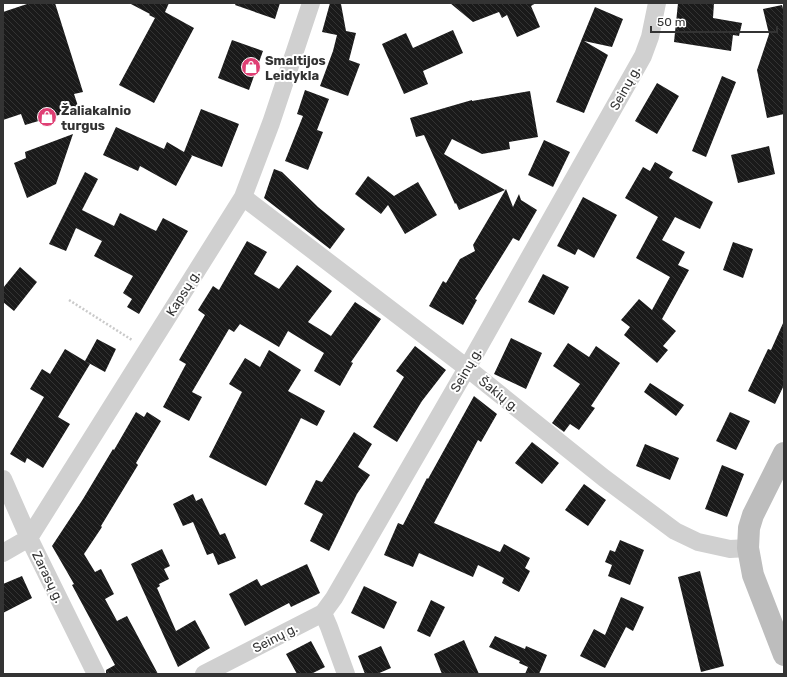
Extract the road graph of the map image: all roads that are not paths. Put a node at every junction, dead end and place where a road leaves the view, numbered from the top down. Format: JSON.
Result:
{"nodes":[{"id":1,"x":311,"y":3,"type":"edge"},
{"id":2,"x":657,"y":3,"type":"edge"},
{"id":3,"x":243,"y":197,"type":"junction"},
{"id":4,"x":468,"y":368,"type":"junction"},
{"id":5,"x":784,"y":453,"type":"edge"},
{"id":6,"x":3,"y":479,"type":"edge"},
{"id":7,"x":29,"y":538,"type":"junction"},
{"id":8,"x":748,"y":548,"type":"junction"},
{"id":9,"x":3,"y":553,"type":"edge"},
{"id":10,"x":323,"y":613,"type":"junction"},
{"id":11,"x":784,"y":655,"type":"edge"},
{"id":12,"x":96,"y":674,"type":"edge"},
{"id":13,"x":204,"y":674,"type":"edge"},
{"id":14,"x":346,"y":674,"type":"edge"}],
"edges":[{"from":1,"to":3,"type":"street","name":"Kapsų g."},
{"from":2,"to":4,"type":"street","name":"Seinų g."},
{"from":3,"to":4,"type":"street","name":"Šakių g."},
{"from":3,"to":7,"type":"street","name":"Kapsų g."},
{"from":4,"to":8,"type":"street","name":"Šakių g."},
{"from":4,"to":10,"type":"street","name":"Seinų g."},
{"from":5,"to":8,"type":"street"},
{"from":6,"to":7,"type":"street","name":"Zarasų g."},
{"from":7,"to":9,"type":"street","name":"Kapsų g."},
{"from":7,"to":12,"type":"street","name":"Zarasų g."},
{"from":8,"to":11,"type":"street"},
{"from":10,"to":13,"type":"street","name":"Seinų g."},
{"from":10,"to":14,"type":"street"}]}
